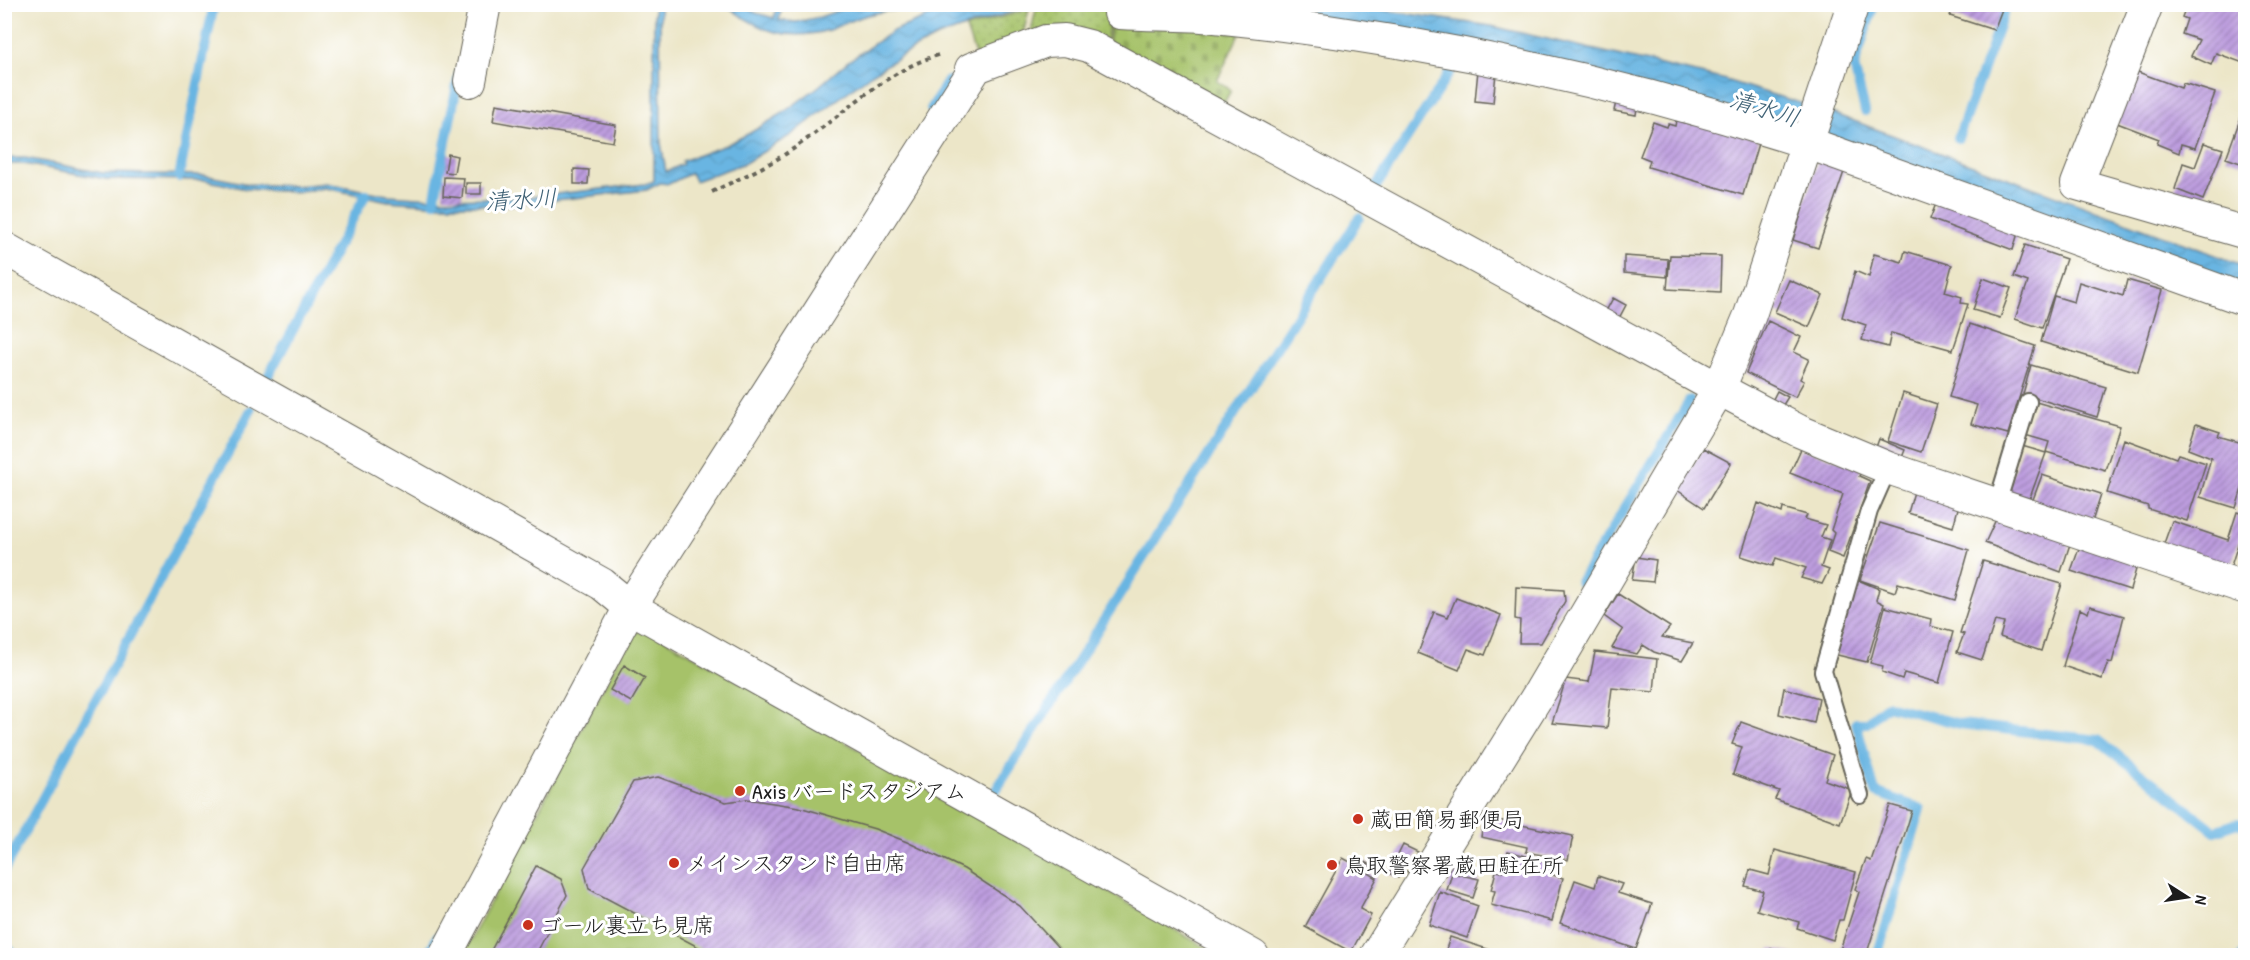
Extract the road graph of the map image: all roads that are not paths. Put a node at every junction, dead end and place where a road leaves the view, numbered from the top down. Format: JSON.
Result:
{"nodes":[{"id":1,"x":485,"y":4,"type":"edge"},
{"id":2,"x":1853,"y":4,"type":"edge"},
{"id":3,"x":2148,"y":4,"type":"edge"},
{"id":4,"x":1120,"y":14,"type":"dead end"},
{"id":5,"x":470,"y":81,"type":"dead end"},
{"id":6,"x":1808,"y":143,"type":"junction"},
{"id":7,"x":2246,"y":234,"type":"edge"},
{"id":8,"x":4,"y":248,"type":"edge"},
{"id":9,"x":2246,"y":300,"type":"edge"},
{"id":10,"x":1719,"y":389,"type":"junction"},
{"id":11,"x":2028,"y":402,"type":"dead end"},
{"id":12,"x":1888,"y":468,"type":"junction"},
{"id":13,"x":1997,"y":504,"type":"junction"},
{"id":14,"x":2246,"y":588,"type":"edge"},
{"id":15,"x":630,"y":607,"type":"junction"},
{"id":16,"x":1860,"y":795,"type":"dead end"},
{"id":17,"x":445,"y":956,"type":"edge"},
{"id":18,"x":1253,"y":956,"type":"edge"},
{"id":19,"x":1376,"y":956,"type":"edge"}],
"edges":[{"from":1,"to":5,"type":"street"},
{"from":2,"to":6,"type":"street"},
{"from":3,"to":7,"type":"street"},
{"from":4,"to":6,"type":"street"},
{"from":6,"to":9,"type":"street"},
{"from":6,"to":10,"type":"street"},
{"from":8,"to":15,"type":"street"},
{"from":10,"to":12,"type":"street"},
{"from":10,"to":15,"type":"street"},
{"from":10,"to":19,"type":"street"},
{"from":11,"to":13,"type":"lane"},
{"from":12,"to":13,"type":"street"},
{"from":12,"to":16,"type":"lane"},
{"from":13,"to":14,"type":"street"},
{"from":15,"to":17,"type":"street"},
{"from":15,"to":18,"type":"street"}]}
